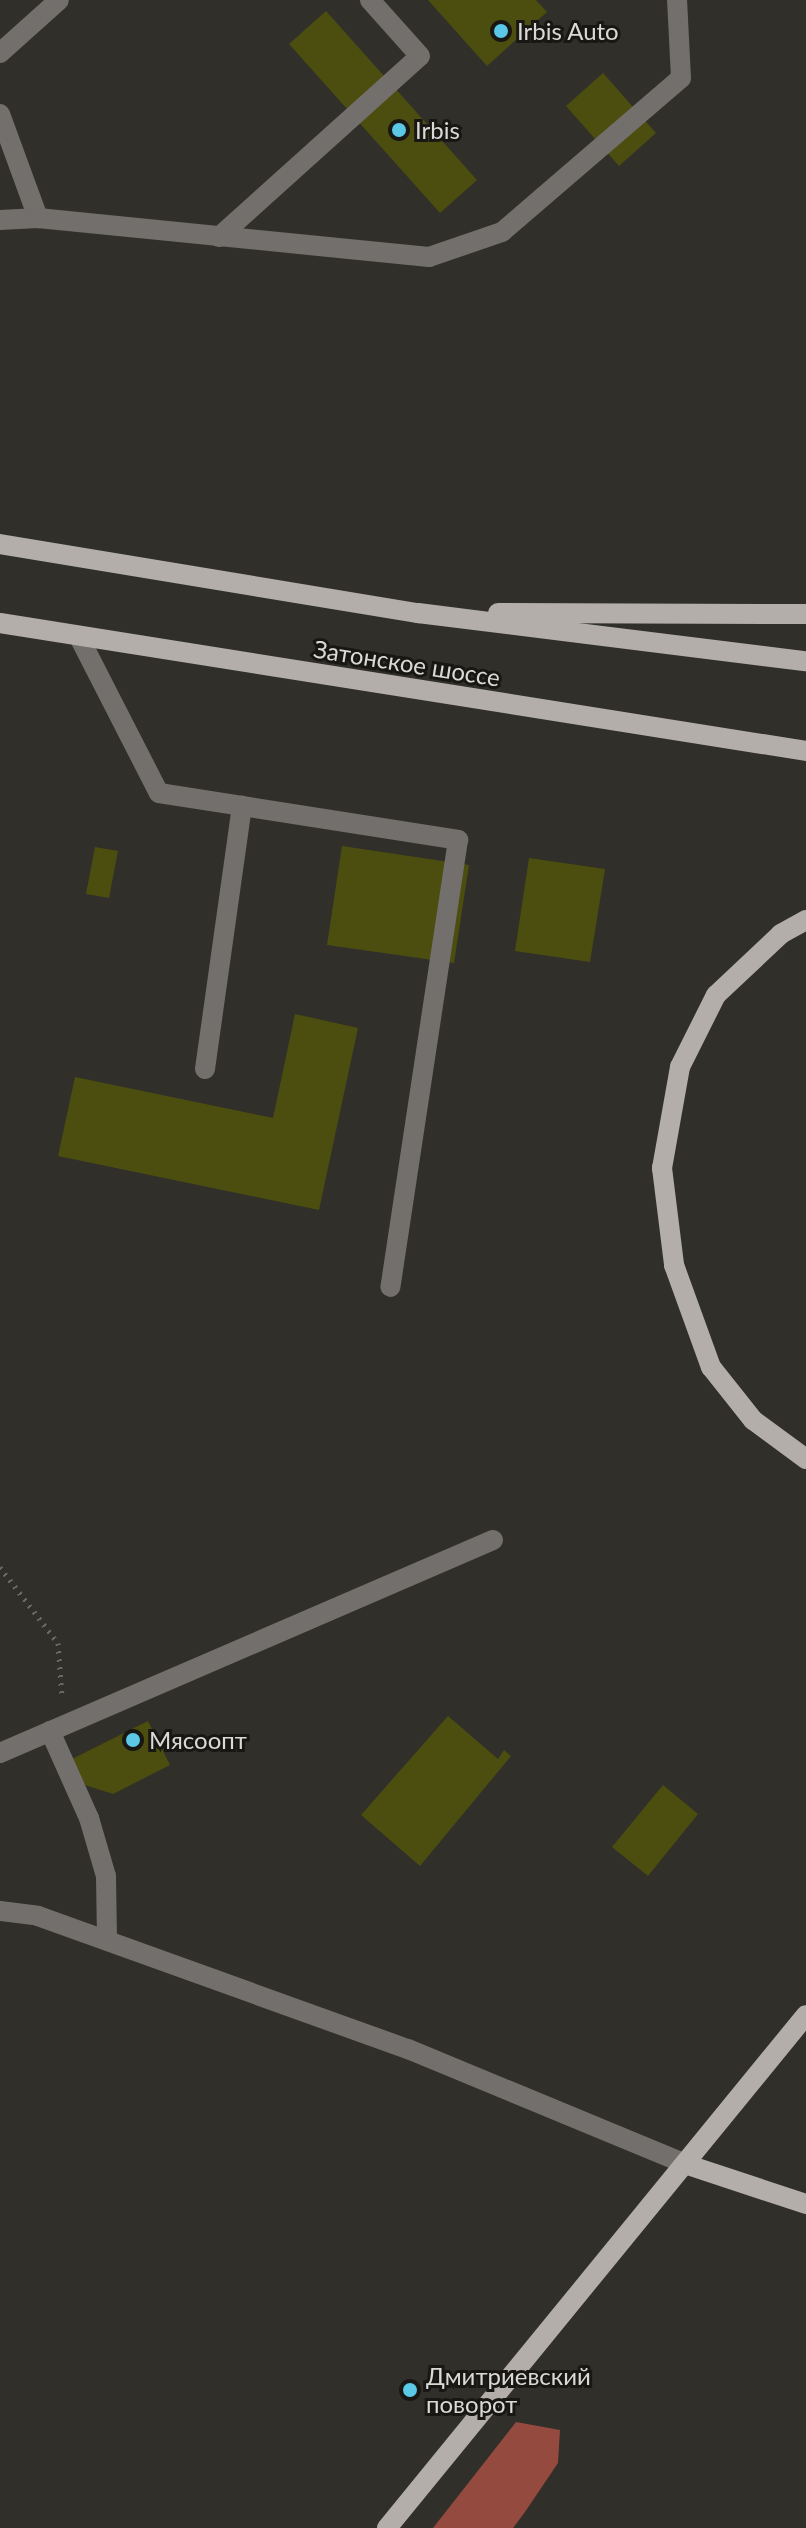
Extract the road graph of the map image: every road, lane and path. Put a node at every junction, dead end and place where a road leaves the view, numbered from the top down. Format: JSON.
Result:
{"nodes":[{"id":1,"x":59,"y":0,"type":"edge"},
{"id":2,"x":370,"y":0,"type":"edge"},
{"id":3,"x":677,"y":0,"type":"edge"},
{"id":4,"x":0,"y":53,"type":"edge"},
{"id":5,"x":0,"y":114,"type":"edge"},
{"id":6,"x":38,"y":218,"type":"junction"},
{"id":7,"x":0,"y":220,"type":"edge"},
{"id":8,"x":219,"y":237,"type":"junction"},
{"id":9,"x":0,"y":544,"type":"edge"},
{"id":10,"x":418,"y":613,"type":"junction"},
{"id":11,"x":806,"y":614,"type":"edge"},
{"id":12,"x":0,"y":623,"type":"edge"},
{"id":13,"x":79,"y":637,"type":"junction"},
{"id":14,"x":806,"y":661,"type":"edge"},
{"id":15,"x":806,"y":751,"type":"edge"},
{"id":16,"x":242,"y":806,"type":"junction"},
{"id":17,"x":806,"y":920,"type":"edge"},
{"id":18,"x":205,"y":1069,"type":"dead end"},
{"id":19,"x":390,"y":1287,"type":"dead end"},
{"id":20,"x":806,"y":1459,"type":"edge"},
{"id":21,"x":493,"y":1540,"type":"dead end"},
{"id":22,"x":0,"y":1567,"type":"edge"},
{"id":23,"x":57,"y":1728,"type":"junction"},
{"id":24,"x":0,"y":1753,"type":"edge"},
{"id":25,"x":0,"y":1911,"type":"edge"},
{"id":26,"x":107,"y":1940,"type":"junction"},
{"id":27,"x":806,"y":2015,"type":"edge"},
{"id":28,"x":685,"y":2164,"type":"junction"},
{"id":29,"x":806,"y":2204,"type":"edge"},
{"id":30,"x":387,"y":2528,"type":"edge"}],
"edges":[{"from":1,"to":4,"type":"street"},
{"from":2,"to":8,"type":"street"},
{"from":3,"to":8,"type":"street"},
{"from":5,"to":6,"type":"street"},
{"from":6,"to":7,"type":"street"},
{"from":6,"to":8,"type":"street"},
{"from":9,"to":10,"type":"main road"},
{"from":10,"to":11,"type":"main road"},
{"from":10,"to":14,"type":"main road"},
{"from":12,"to":13,"type":"main road","name":"Затонское шоссе"},
{"from":13,"to":15,"type":"main road","name":"Затонское шоссе"},
{"from":13,"to":16,"type":"street"},
{"from":16,"to":18,"type":"street"},
{"from":16,"to":19,"type":"street"},
{"from":17,"to":20,"type":"main road"},
{"from":21,"to":23,"type":"street"},
{"from":22,"to":23,"type":"path"},
{"from":23,"to":24,"type":"street"},
{"from":23,"to":26,"type":"street"},
{"from":25,"to":26,"type":"street"},
{"from":26,"to":28,"type":"street"},
{"from":27,"to":28,"type":"main road"},
{"from":28,"to":29,"type":"main road"},
{"from":28,"to":30,"type":"main road"}]}
